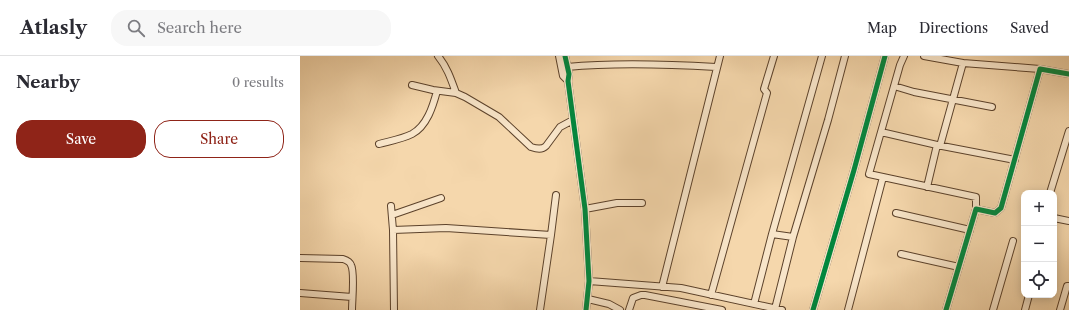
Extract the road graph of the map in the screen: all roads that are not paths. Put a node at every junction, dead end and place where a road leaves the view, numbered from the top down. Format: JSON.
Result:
{"nodes":[{"id":1,"x":438,"y":56,"type":"edge"},
{"id":2,"x":559,"y":56,"type":"edge"},
{"id":3,"x":565,"y":56,"type":"edge"},
{"id":4,"x":720,"y":56,"type":"edge"},
{"id":5,"x":774,"y":56,"type":"edge"},
{"id":6,"x":822,"y":56,"type":"edge"},
{"id":7,"x":845,"y":56,"type":"edge"},
{"id":8,"x":885,"y":56,"type":"edge"},
{"id":9,"x":904,"y":56,"type":"edge"},
{"id":10,"x":924,"y":56,"type":"edge"},
{"id":11,"x":945,"y":58,"type":"edge"},
{"id":12,"x":963,"y":63,"type":"junction"},
{"id":13,"x":567,"y":67,"type":"junction"},
{"id":14,"x":716,"y":67,"type":"junction"},
{"id":15,"x":1040,"y":69,"type":"junction"},
{"id":16,"x":1069,"y":74,"type":"edge"},
{"id":17,"x":568,"y":81,"type":"junction"},
{"id":18,"x":412,"y":85,"type":"dead end"},
{"id":19,"x":894,"y":86,"type":"junction"},
{"id":20,"x":437,"y":91,"type":"junction"},
{"id":21,"x":456,"y":93,"type":"junction"},
{"id":22,"x":953,"y":99,"type":"junction"},
{"id":23,"x":992,"y":107,"type":"dead end"},
{"id":24,"x":573,"y":120,"type":"junction"},
{"id":25,"x":1069,"y":131,"type":"edge"},
{"id":26,"x":881,"y":132,"type":"junction"},
{"id":27,"x":379,"y":144,"type":"dead end"},
{"id":28,"x":939,"y":146,"type":"junction"},
{"id":29,"x":1015,"y":160,"type":"junction"},
{"id":30,"x":883,"y":177,"type":"junction"},
{"id":31,"x":927,"y":187,"type":"junction"},
{"id":32,"x":1051,"y":190,"type":"edge"},
{"id":33,"x":556,"y":195,"type":"dead end"},
{"id":34,"x":441,"y":198,"type":"dead end"},
{"id":35,"x":642,"y":204,"type":"dead end"},
{"id":36,"x":391,"y":206,"type":"dead end"},
{"id":37,"x":976,"y":209,"type":"junction"},
{"id":38,"x":585,"y":210,"type":"junction"},
{"id":39,"x":896,"y":213,"type":"dead end"},
{"id":40,"x":392,"y":215,"type":"junction"},
{"id":41,"x":1057,"y":219,"type":"edge"},
{"id":42,"x":1069,"y":221,"type":"edge"},
{"id":43,"x":393,"y":230,"type":"junction"},
{"id":44,"x":970,"y":230,"type":"junction"},
{"id":45,"x":772,"y":234,"type":"junction"},
{"id":46,"x":551,"y":235,"type":"junction"},
{"id":47,"x":793,"y":238,"type":"junction"},
{"id":48,"x":1013,"y":241,"type":"dead end"},
{"id":49,"x":901,"y":254,"type":"dead end"},
{"id":50,"x":300,"y":258,"type":"edge"},
{"id":51,"x":959,"y":267,"type":"junction"},
{"id":52,"x":1069,"y":279,"type":"edge"},
{"id":53,"x":589,"y":280,"type":"junction"},
{"id":54,"x":662,"y":286,"type":"junction"},
{"id":55,"x":1068,"y":286,"type":"edge"},
{"id":56,"x":300,"y":293,"type":"edge"},
{"id":57,"x":711,"y":295,"type":"junction"},
{"id":58,"x":352,"y":297,"type":"junction"},
{"id":59,"x":588,"y":298,"type":"junction"},
{"id":60,"x":1028,"y":298,"type":"edge"},
{"id":61,"x":754,"y":304,"type":"junction"},
{"id":62,"x":586,"y":309,"type":"edge"},
{"id":63,"x":707,"y":309,"type":"edge"},
{"id":64,"x":779,"y":309,"type":"edge"},
{"id":65,"x":352,"y":310,"type":"edge"},
{"id":66,"x":394,"y":310,"type":"edge"},
{"id":67,"x":540,"y":310,"type":"edge"},
{"id":68,"x":620,"y":310,"type":"edge"},
{"id":69,"x":629,"y":310,"type":"edge"},
{"id":70,"x":722,"y":310,"type":"edge"},
{"id":71,"x":813,"y":310,"type":"edge"},
{"id":72,"x":848,"y":310,"type":"edge"},
{"id":73,"x":946,"y":310,"type":"edge"},
{"id":74,"x":993,"y":310,"type":"edge"},
{"id":75,"x":1025,"y":310,"type":"edge"},
{"id":76,"x":1060,"y":310,"type":"edge"}],
"edges":[{"from":1,"to":21,"type":"street"},
{"from":2,"to":17,"type":"street"},
{"from":3,"to":13,"type":"street"},
{"from":4,"to":14,"type":"street"},
{"from":5,"to":57,"type":"street"},
{"from":6,"to":45,"type":"street"},
{"from":7,"to":47,"type":"street"},
{"from":8,"to":71,"type":"street"},
{"from":9,"to":19,"type":"street"},
{"from":10,"to":11,"type":"street"},
{"from":11,"to":12,"type":"street"},
{"from":12,"to":15,"type":"street"},
{"from":12,"to":22,"type":"street"},
{"from":13,"to":14,"type":"street"},
{"from":13,"to":17,"type":"street"},
{"from":14,"to":54,"type":"street"},
{"from":15,"to":16,"type":"street"},
{"from":15,"to":29,"type":"street"},
{"from":17,"to":24,"type":"street"},
{"from":18,"to":20,"type":"street"},
{"from":19,"to":22,"type":"street"},
{"from":19,"to":26,"type":"street"},
{"from":20,"to":21,"type":"street"},
{"from":20,"to":27,"type":"street"},
{"from":21,"to":24,"type":"street"},
{"from":22,"to":23,"type":"street"},
{"from":22,"to":28,"type":"street"},
{"from":24,"to":38,"type":"street"},
{"from":25,"to":32,"type":"street"},
{"from":26,"to":28,"type":"street"},
{"from":26,"to":30,"type":"street"},
{"from":28,"to":29,"type":"street"},
{"from":28,"to":31,"type":"street"},
{"from":29,"to":37,"type":"street"},
{"from":30,"to":31,"type":"street"},
{"from":30,"to":72,"type":"street"},
{"from":31,"to":37,"type":"street"},
{"from":33,"to":46,"type":"street"},
{"from":34,"to":40,"type":"street"},
{"from":35,"to":38,"type":"street"},
{"from":36,"to":40,"type":"street"},
{"from":37,"to":44,"type":"street"},
{"from":38,"to":53,"type":"street"},
{"from":39,"to":44,"type":"street"},
{"from":40,"to":43,"type":"street"},
{"from":41,"to":42,"type":"street"},
{"from":43,"to":46,"type":"street"},
{"from":43,"to":66,"type":"street"},
{"from":44,"to":51,"type":"street"},
{"from":45,"to":47,"type":"street"},
{"from":45,"to":61,"type":"street"},
{"from":46,"to":67,"type":"street"},
{"from":47,"to":64,"type":"street"},
{"from":48,"to":74,"type":"street"},
{"from":49,"to":51,"type":"street"},
{"from":50,"to":58,"type":"street"},
{"from":51,"to":73,"type":"street"},
{"from":52,"to":55,"type":"street"},
{"from":53,"to":54,"type":"street"},
{"from":53,"to":59,"type":"street"},
{"from":54,"to":57,"type":"street"},
{"from":55,"to":76,"type":"street"},
{"from":56,"to":58,"type":"street"},
{"from":57,"to":61,"type":"street"},
{"from":58,"to":65,"type":"street"},
{"from":59,"to":62,"type":"street"},
{"from":59,"to":68,"type":"street"},
{"from":60,"to":75,"type":"street"},
{"from":61,"to":64,"type":"street"},
{"from":63,"to":69,"type":"street"},
{"from":63,"to":70,"type":"street"}]}
